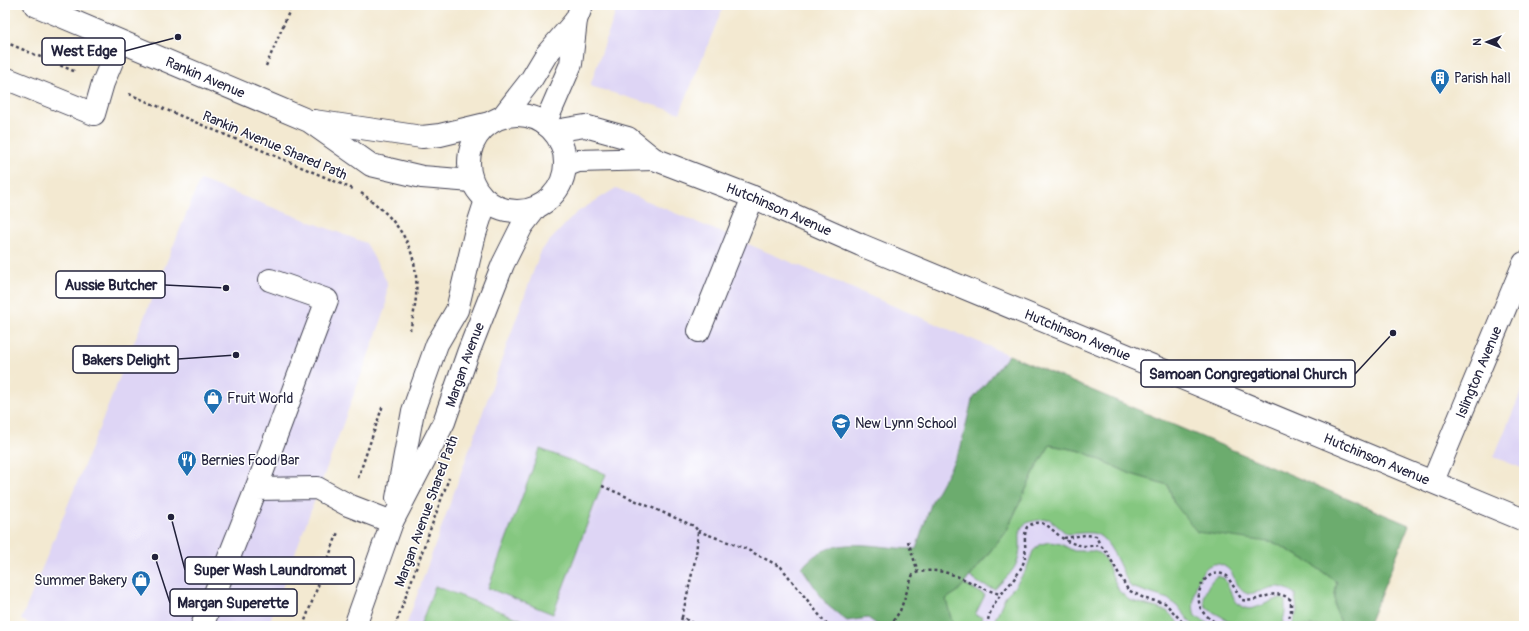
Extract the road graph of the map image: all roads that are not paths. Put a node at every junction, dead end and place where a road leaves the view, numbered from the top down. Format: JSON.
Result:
{"nodes":[{"id":1,"x":43,"y":6,"type":"edge"},
{"id":2,"x":579,"y":12,"type":"edge"},
{"id":3,"x":120,"y":42,"type":"junction"},
{"id":4,"x":5,"y":78,"type":"edge"},
{"id":5,"x":496,"y":119,"type":"junction"},
{"id":6,"x":309,"y":120,"type":"junction"},
{"id":7,"x":550,"y":128,"type":"junction"},
{"id":8,"x":654,"y":159,"type":"junction"},
{"id":9,"x":565,"y":166,"type":"junction"},
{"id":10,"x":472,"y":181,"type":"junction"},
{"id":11,"x":753,"y":197,"type":"junction"},
{"id":12,"x":486,"y":200,"type":"junction"},
{"id":13,"x":536,"y":208,"type":"junction"},
{"id":14,"x":1524,"y":263,"type":"edge"},
{"id":15,"x":270,"y":280,"type":"dead end"},
{"id":16,"x":699,"y":330,"type":"dead end"},
{"id":17,"x":1433,"y":482,"type":"junction"},
{"id":18,"x":256,"y":489,"type":"junction"},
{"id":19,"x":1524,"y":520,"type":"edge"},
{"id":20,"x":392,"y":522,"type":"junction"},
{"id":21,"x":202,"y":626,"type":"edge"},
{"id":22,"x":355,"y":626,"type":"edge"}],
"edges":[{"from":1,"to":3,"type":"main road","name":"Rankin Avenue"},
{"from":2,"to":5,"type":"main road"},
{"from":2,"to":7,"type":"main road"},
{"from":3,"to":4,"type":"main road"},
{"from":3,"to":6,"type":"main road","name":"Rankin Avenue"},
{"from":5,"to":6,"type":"main road","name":"Rankin Avenue"},
{"from":5,"to":7,"type":"main road"},
{"from":5,"to":10,"type":"main road"},
{"from":6,"to":10,"type":"main road","name":"Rankin Avenue"},
{"from":7,"to":8,"type":"main road","name":"Hutchinson Avenue"},
{"from":7,"to":9,"type":"main road"},
{"from":8,"to":9,"type":"main road","name":"Hutchinson Avenue"},
{"from":8,"to":11,"type":"main road","name":"Hutchinson Avenue"},
{"from":9,"to":13,"type":"main road"},
{"from":10,"to":12,"type":"main road"},
{"from":11,"to":16,"type":"main road"},
{"from":11,"to":17,"type":"main road","name":"Hutchinson Avenue"},
{"from":12,"to":13,"type":"main road"},
{"from":12,"to":20,"type":"main road","name":"Margan Avenue"},
{"from":13,"to":20,"type":"main road","name":"Margan Avenue"},
{"from":14,"to":17,"type":"main road","name":"Islington Avenue"},
{"from":15,"to":18,"type":"main road"},
{"from":17,"to":19,"type":"main road","name":"Hutchinson Avenue"},
{"from":18,"to":20,"type":"main road"},
{"from":18,"to":21,"type":"main road"},
{"from":20,"to":22,"type":"main road","name":"Margan Avenue"}]}
